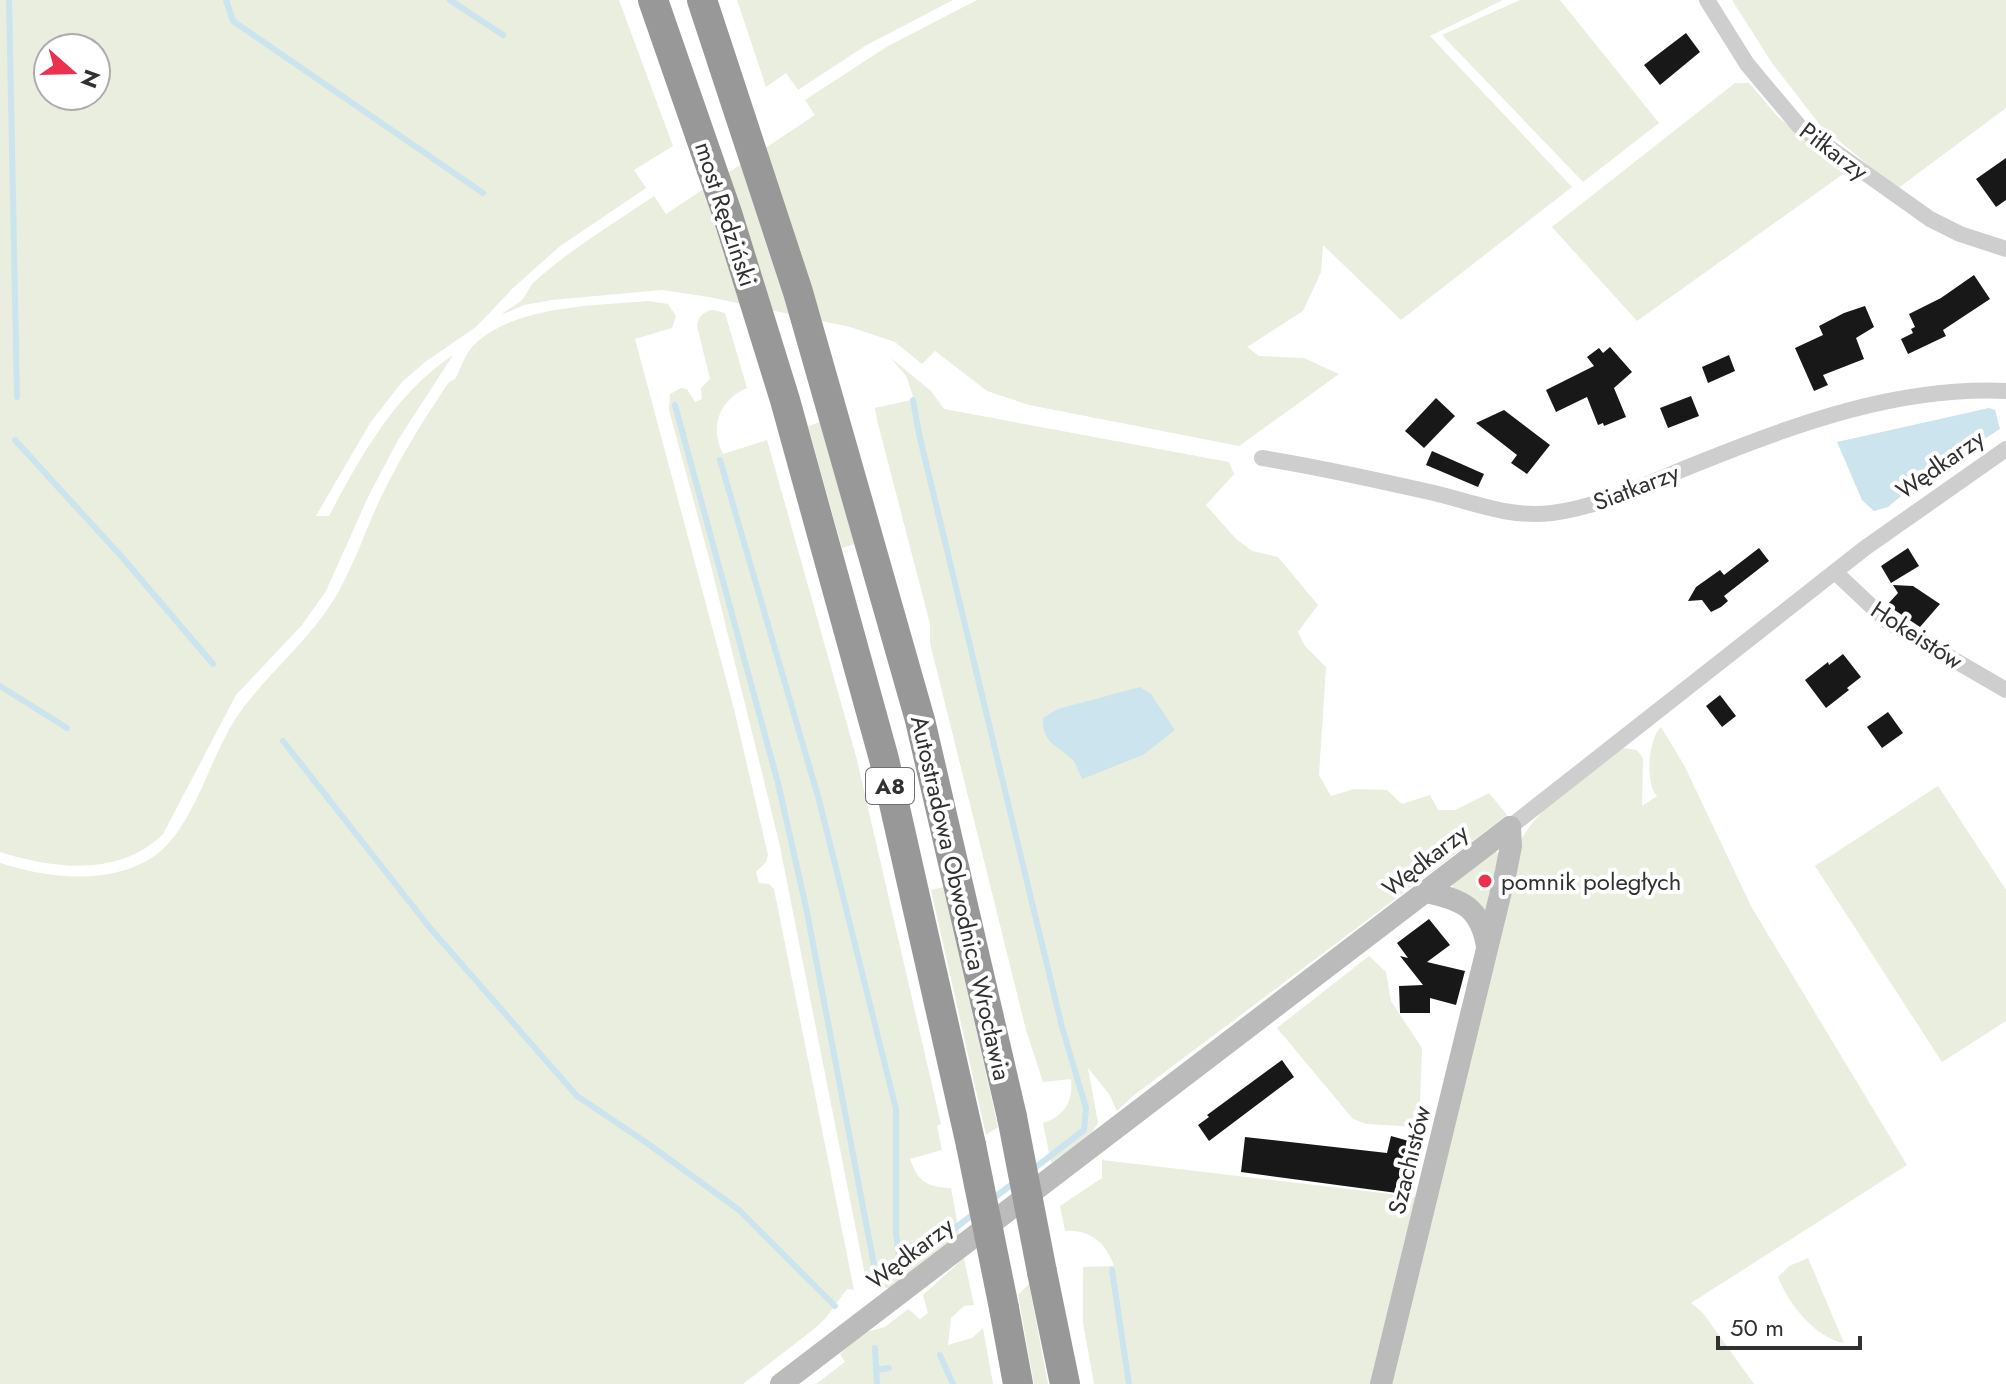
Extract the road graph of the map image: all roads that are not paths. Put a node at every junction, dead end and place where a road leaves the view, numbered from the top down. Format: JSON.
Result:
{"nodes":[{"id":1,"x":653,"y":0,"type":"edge"},
{"id":2,"x":702,"y":0,"type":"edge"},
{"id":3,"x":1707,"y":0,"type":"edge"},
{"id":4,"x":2006,"y":249,"type":"edge"},
{"id":5,"x":2006,"y":391,"type":"edge"},
{"id":6,"x":834,"y":418,"type":"joint"},
{"id":7,"x":793,"y":431,"type":"joint"},
{"id":8,"x":2006,"y":449,"type":"edge"},
{"id":9,"x":1262,"y":458,"type":"dead end"},
{"id":10,"x":1835,"y":572,"type":"junction"},
{"id":11,"x":2006,"y":690,"type":"edge"},
{"id":12,"x":1510,"y":827,"type":"junction"},
{"id":13,"x":1426,"y":892,"type":"junction"},
{"id":14,"x":1487,"y":948,"type":"junction"},
{"id":15,"x":781,"y":1384,"type":"edge"},
{"id":16,"x":1018,"y":1384,"type":"edge"},
{"id":17,"x":1065,"y":1384,"type":"edge"},
{"id":18,"x":1381,"y":1384,"type":"edge"}],
"edges":[{"from":1,"to":7,"type":"highway","name":"most Rędziński","number":"A8"},
{"from":2,"to":6,"type":"highway","name":"most Rędziński","number":"A8"},
{"from":3,"to":4,"type":"street","name":"Piłkarzy"},
{"from":5,"to":9,"type":"street","name":"Siatkarzy"},
{"from":6,"to":17,"type":"highway","name":"Autostradowa Obwodnica Wrocławia","number":"A8","bridge":true},
{"from":7,"to":16,"type":"highway","name":"Autostradowa Obwodnica Wrocławia","number":"A8","bridge":true},
{"from":8,"to":10,"type":"street","name":"Wędkarzy"},
{"from":10,"to":11,"type":"street","name":"Hokeistów"},
{"from":10,"to":12,"type":"street","name":"Wędkarzy"},
{"from":12,"to":13,"type":"street","name":"Wędkarzy"},
{"from":12,"to":14,"type":"street","name":"Szachistów"},
{"from":13,"to":14,"type":"street"},
{"from":13,"to":15,"type":"street","name":"Wędkarzy"},
{"from":14,"to":18,"type":"street","name":"Szachistów"}]}
